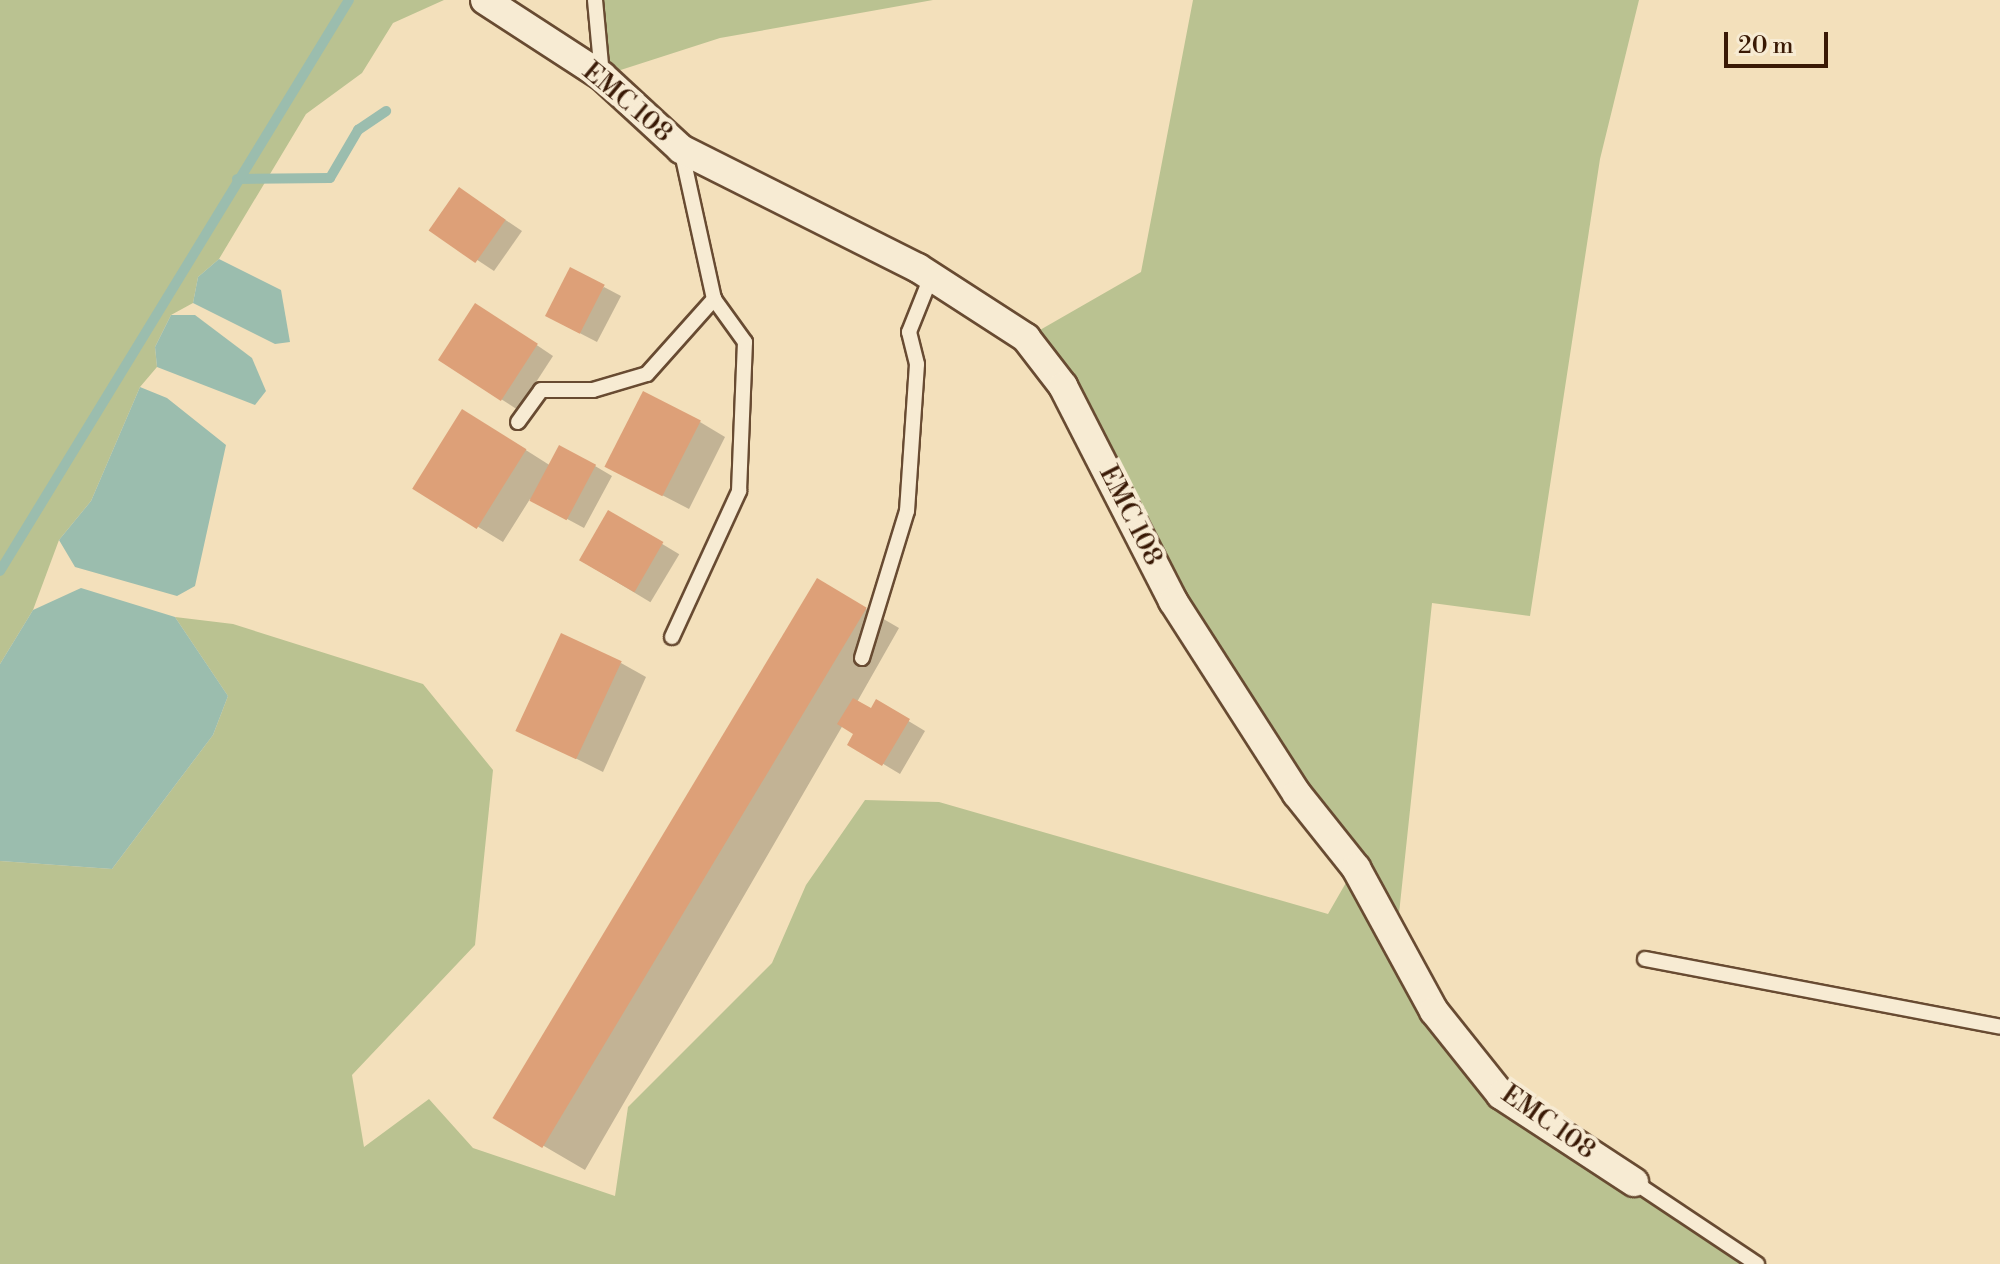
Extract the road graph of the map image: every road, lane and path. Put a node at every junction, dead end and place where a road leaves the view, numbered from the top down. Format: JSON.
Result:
{"nodes":[{"id":1,"x":485,"y":0,"type":"edge"},
{"id":2,"x":595,"y":0,"type":"edge"},
{"id":3,"x":602,"y":76,"type":"junction"},
{"id":4,"x":681,"y":149,"type":"junction"},
{"id":5,"x":931,"y":277,"type":"junction"},
{"id":6,"x":714,"y":299,"type":"junction"},
{"id":7,"x":518,"y":422,"type":"dead end"},
{"id":8,"x":672,"y":637,"type":"dead end"},
{"id":9,"x":862,"y":658,"type":"dead end"},
{"id":10,"x":1645,"y":959,"type":"dead end"},
{"id":11,"x":2000,"y":1027,"type":"edge"},
{"id":12,"x":1634,"y":1182,"type":"joint"},
{"id":13,"x":1757,"y":1264,"type":"edge"}],
"edges":[{"from":1,"to":3,"type":"street","name":"EMC 108"},
{"from":2,"to":3,"type":"lane"},
{"from":3,"to":4,"type":"street","name":"EMC 108"},
{"from":4,"to":5,"type":"street","name":"EMC 108"},
{"from":4,"to":6,"type":"lane"},
{"from":5,"to":9,"type":"lane"},
{"from":5,"to":12,"type":"street","name":"EMC 108"},
{"from":6,"to":7,"type":"lane"},
{"from":6,"to":8,"type":"lane"},
{"from":10,"to":11,"type":"lane"},
{"from":12,"to":13,"type":"lane"}]}
